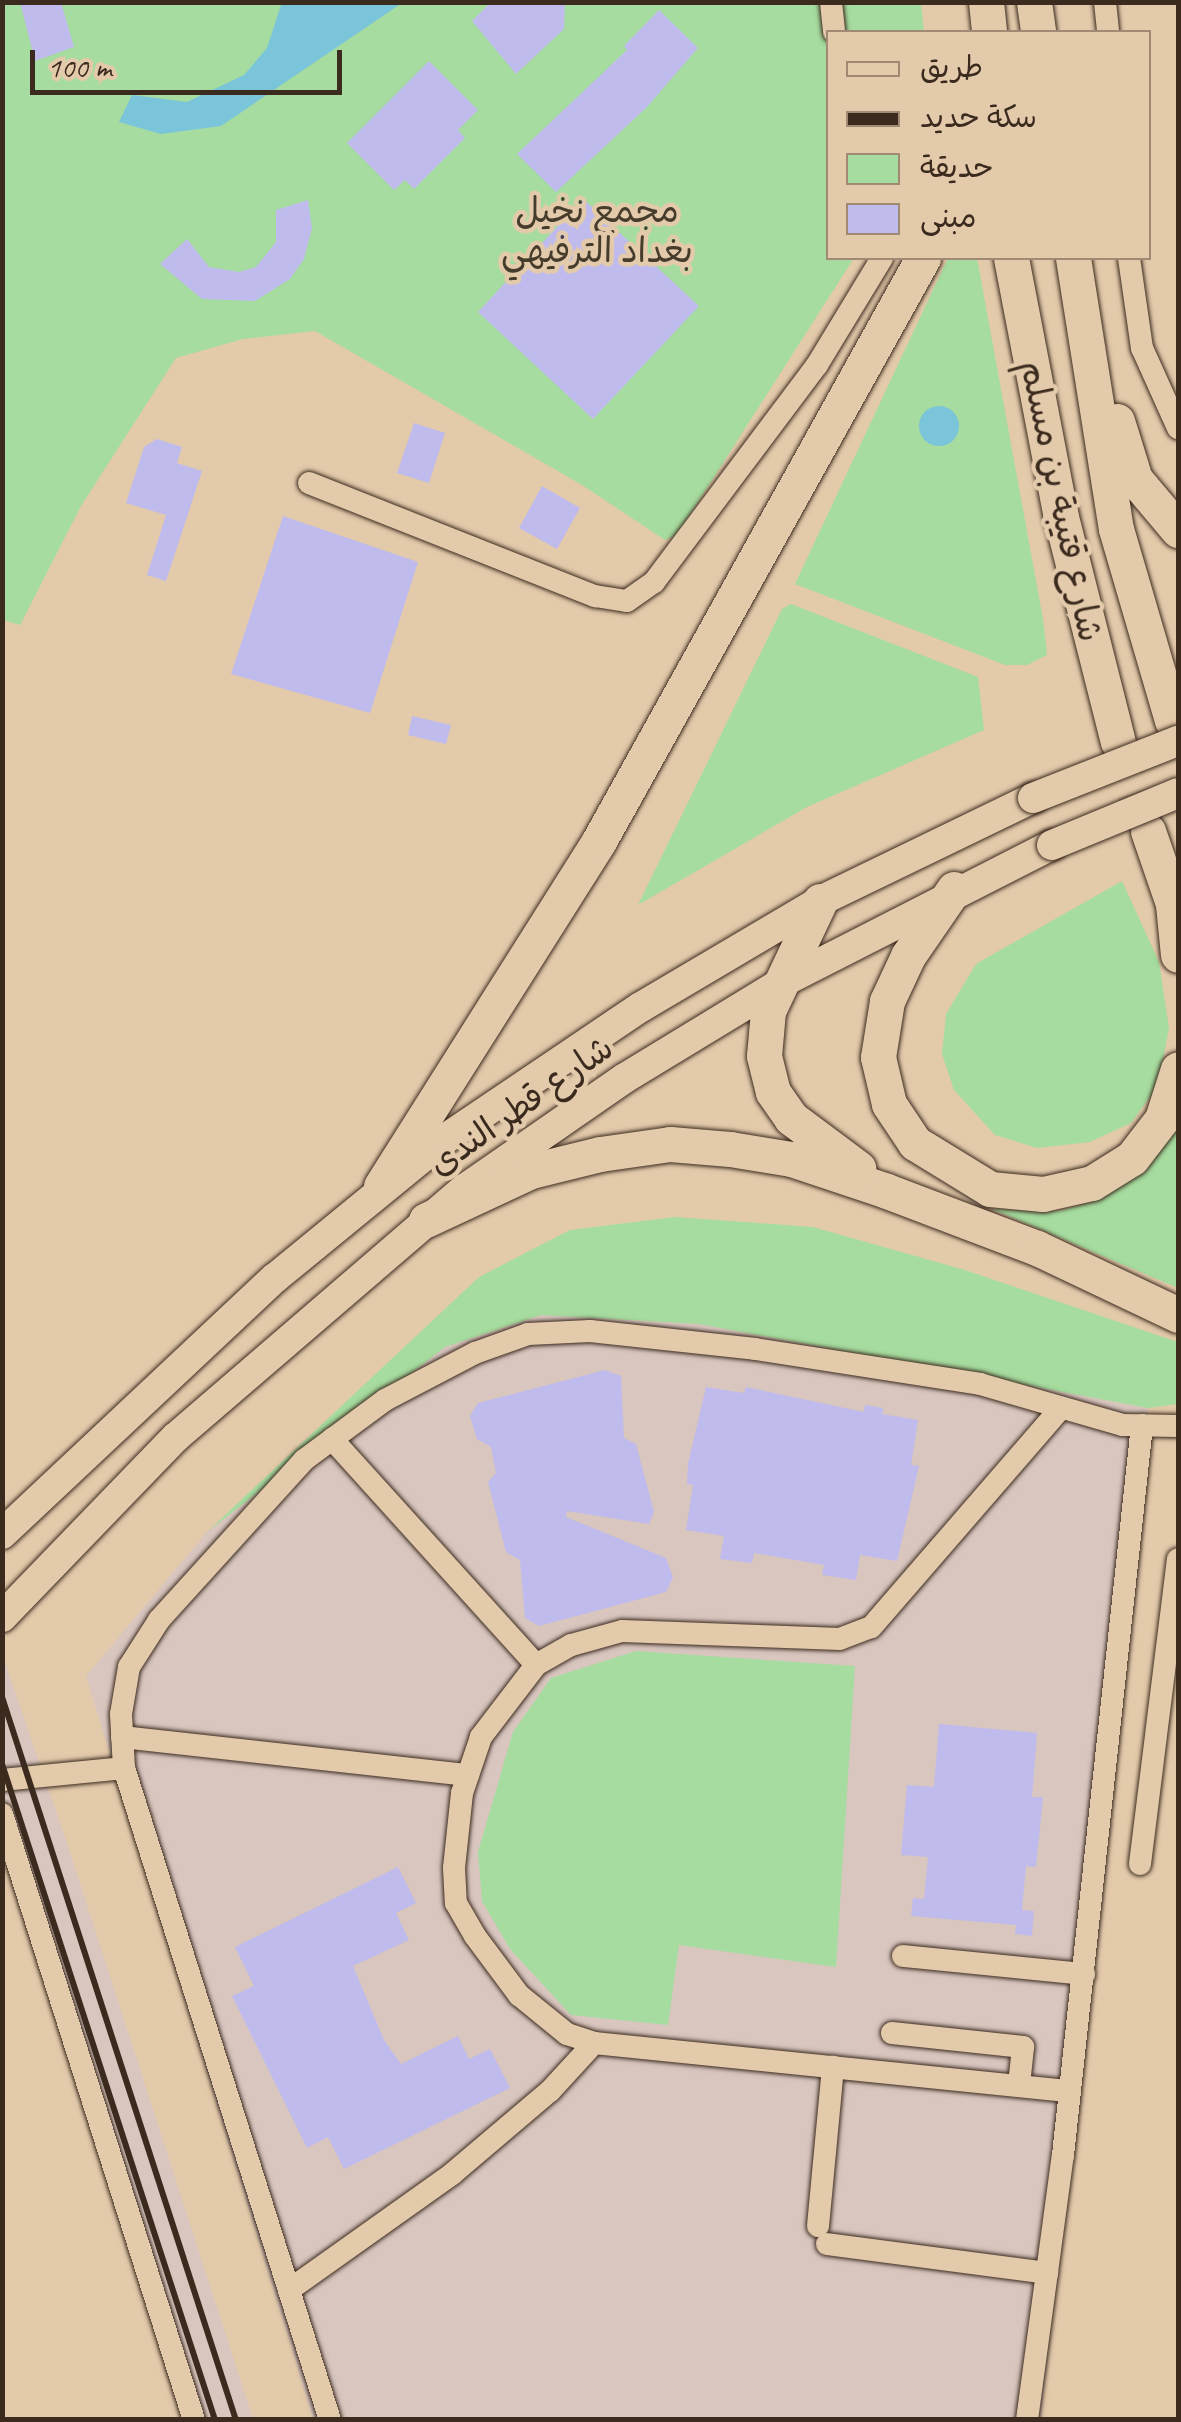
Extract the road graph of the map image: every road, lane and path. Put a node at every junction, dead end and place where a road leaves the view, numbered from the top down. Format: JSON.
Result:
{"nodes":[{"id":1,"x":832,"y":2,"type":"edge"},
{"id":2,"x":974,"y":2,"type":"edge"},
{"id":3,"x":986,"y":2,"type":"edge"},
{"id":4,"x":1034,"y":2,"type":"edge"},
{"id":5,"x":1105,"y":2,"type":"edge"},
{"id":6,"x":834,"y":30,"type":"edge"},
{"id":7,"x":973,"y":30,"type":"edge"},
{"id":8,"x":989,"y":30,"type":"edge"},
{"id":9,"x":1038,"y":30,"type":"edge"},
{"id":10,"x":1108,"y":30,"type":"edge"},
{"id":11,"x":881,"y":260,"type":"edge"},
{"id":12,"x":922,"y":260,"type":"edge"},
{"id":13,"x":1011,"y":260,"type":"edge"},
{"id":14,"x":1129,"y":260,"type":"edge"},
{"id":15,"x":1075,"y":273,"type":"edge"},
{"id":16,"x":1178,"y":428,"type":"edge"},
{"id":17,"x":309,"y":484,"type":"dead end"},
{"id":18,"x":1178,"y":530,"type":"edge"},
{"id":19,"x":1175,"y":731,"type":"edge"},
{"id":20,"x":1118,"y":742,"type":"tunnel mouth"},
{"id":21,"x":1178,"y":793,"type":"edge"},
{"id":22,"x":1148,"y":831,"type":"tunnel mouth"},
{"id":23,"x":954,"y":889,"type":"junction"},
{"id":24,"x":820,"y":901,"type":"junction"},
{"id":25,"x":1176,"y":910,"type":"edge"},
{"id":26,"x":1178,"y":955,"type":"edge"},
{"id":27,"x":780,"y":982,"type":"junction"},
{"id":28,"x":1178,"y":1070,"type":"edge"},
{"id":29,"x":381,"y":1186,"type":"junction"},
{"id":30,"x":909,"y":1200,"type":"junction"},
{"id":31,"x":426,"y":1220,"type":"junction"},
{"id":32,"x":1178,"y":1315,"type":"edge"},
{"id":33,"x":1061,"y":1408,"type":"junction"},
{"id":34,"x":1142,"y":1424,"type":"junction"},
{"id":35,"x":1178,"y":1426,"type":"edge"},
{"id":36,"x":332,"y":1439,"type":"junction"},
{"id":37,"x":7,"y":1529,"type":"edge"},
{"id":38,"x":1178,"y":1559,"type":"edge"},
{"id":39,"x":2,"y":1617,"type":"edge"},
{"id":40,"x":536,"y":1665,"type":"junction"},
{"id":41,"x":122,"y":1737,"type":"junction"},
{"id":42,"x":124,"y":1768,"type":"junction"},
{"id":43,"x":468,"y":1775,"type":"junction"},
{"id":44,"x":2,"y":1780,"type":"edge"},
{"id":45,"x":2,"y":1814,"type":"edge"},
{"id":46,"x":1140,"y":1864,"type":"dead end"},
{"id":47,"x":903,"y":1956,"type":"dead end"},
{"id":48,"x":1084,"y":1974,"type":"junction"},
{"id":49,"x":892,"y":2033,"type":"dead end"},
{"id":50,"x":594,"y":2043,"type":"junction"},
{"id":51,"x":833,"y":2067,"type":"junction"},
{"id":52,"x":1019,"y":2086,"type":"junction"},
{"id":53,"x":1070,"y":2091,"type":"junction"},
{"id":54,"x":1047,"y":2273,"type":"junction"},
{"id":55,"x":289,"y":2290,"type":"junction"},
{"id":56,"x":194,"y":2420,"type":"edge"},
{"id":57,"x":330,"y":2420,"type":"edge"},
{"id":58,"x":1027,"y":2420,"type":"edge"}],
"edges":[{"from":1,"to":6,"type":"street"},
{"from":2,"to":7,"type":"highway"},
{"from":3,"to":8,"type":"highway"},
{"from":4,"to":9,"type":"highway"},
{"from":5,"to":10,"type":"street"},
{"from":11,"to":17,"type":"street"},
{"from":12,"to":29,"type":"highway"},
{"from":13,"to":20,"type":"highway","name":"شارع قتيبة بن مسلم"},
{"from":14,"to":16,"type":"street"},
{"from":15,"to":18,"type":"highway"},
{"from":15,"to":19,"type":"highway","name":"شارع قتيبة بن مسلم"},
{"from":19,"to":24,"type":"main road","name":"شارع قطر الندى","bridge":true},
{"from":21,"to":23,"type":"main road","name":"شارع قطر الندى","bridge":true},
{"from":22,"to":25,"type":"highway"},
{"from":23,"to":27,"type":"main road","name":"شارع قطر الندى"},
{"from":23,"to":28,"type":"highway"},
{"from":24,"to":27,"type":"highway"},
{"from":24,"to":29,"type":"main road","name":"شارع قطر الندى"},
{"from":25,"to":26,"type":"highway"},
{"from":27,"to":30,"type":"highway"},
{"from":27,"to":31,"type":"main road","name":"شارع قطر الندى"},
{"from":29,"to":37,"type":"main road","name":"شارع قطر الندى"},
{"from":30,"to":31,"type":"highway"},
{"from":30,"to":32,"type":"highway"},
{"from":31,"to":39,"type":"main road","name":"شارع قطر الندى"},
{"from":33,"to":34,"type":"street"},
{"from":33,"to":36,"type":"street"},
{"from":33,"to":40,"type":"street"},
{"from":34,"to":35,"type":"street"},
{"from":34,"to":48,"type":"street"},
{"from":36,"to":40,"type":"street"},
{"from":36,"to":41,"type":"street"},
{"from":38,"to":46,"type":"street"},
{"from":40,"to":43,"type":"street"},
{"from":41,"to":42,"type":"street"},
{"from":41,"to":43,"type":"street"},
{"from":42,"to":44,"type":"street"},
{"from":42,"to":55,"type":"street"},
{"from":43,"to":50,"type":"street"},
{"from":45,"to":56,"type":"street"},
{"from":47,"to":48,"type":"street"},
{"from":48,"to":53,"type":"street"},
{"from":49,"to":52,"type":"street"},
{"from":50,"to":51,"type":"street"},
{"from":50,"to":55,"type":"street"},
{"from":51,"to":52,"type":"street"},
{"from":51,"to":54,"type":"street"},
{"from":52,"to":53,"type":"street"},
{"from":53,"to":54,"type":"street"},
{"from":54,"to":58,"type":"street"},
{"from":55,"to":57,"type":"street"}]}
